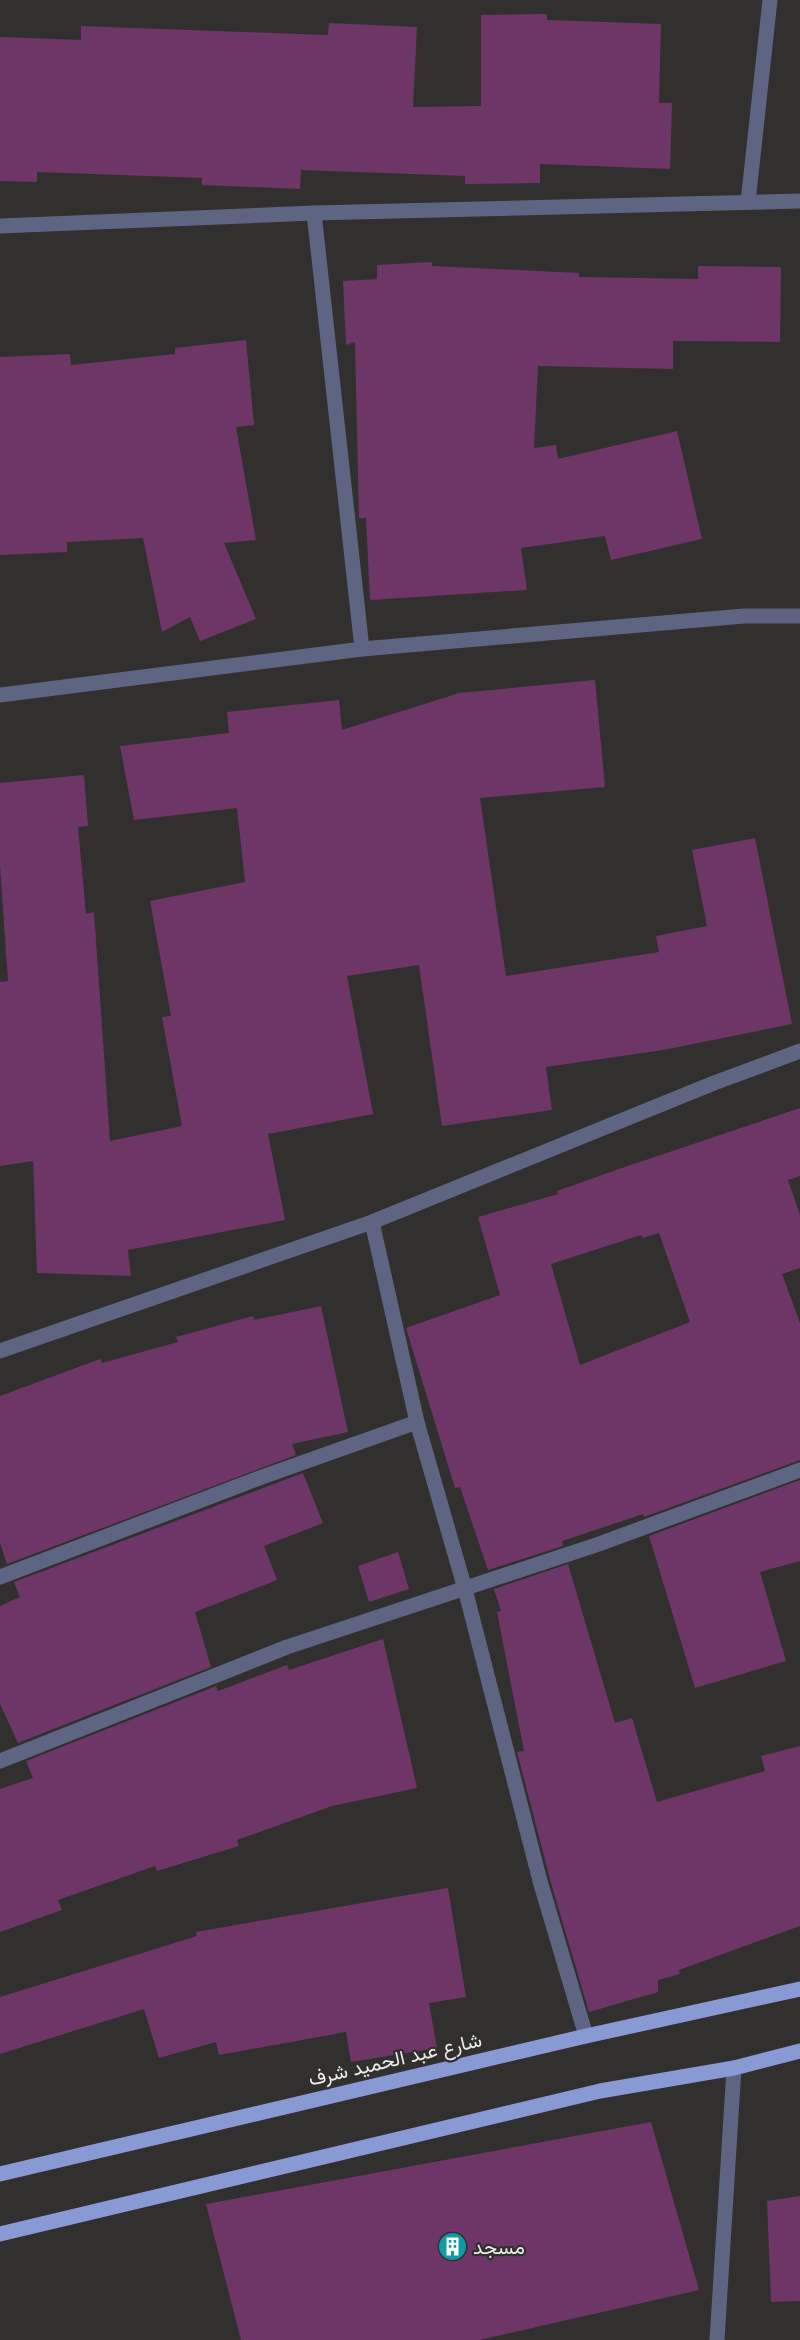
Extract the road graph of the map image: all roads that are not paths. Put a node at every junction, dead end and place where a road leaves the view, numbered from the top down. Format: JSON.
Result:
{"nodes":[{"id":1,"x":770,"y":0,"type":"edge"},
{"id":2,"x":800,"y":201,"type":"edge"},
{"id":3,"x":748,"y":202,"type":"junction"},
{"id":4,"x":314,"y":213,"type":"junction"},
{"id":5,"x":0,"y":226,"type":"edge"},
{"id":6,"x":800,"y":616,"type":"edge"},
{"id":7,"x":362,"y":649,"type":"junction"},
{"id":8,"x":0,"y":695,"type":"edge"},
{"id":9,"x":800,"y":1051,"type":"edge"},
{"id":10,"x":372,"y":1222,"type":"junction"},
{"id":11,"x":0,"y":1351,"type":"edge"},
{"id":12,"x":417,"y":1422,"type":"junction"},
{"id":13,"x":800,"y":1470,"type":"edge"},
{"id":14,"x":0,"y":1577,"type":"edge"},
{"id":15,"x":465,"y":1589,"type":"junction"},
{"id":16,"x":0,"y":1761,"type":"edge"},
{"id":17,"x":800,"y":1989,"type":"edge"},
{"id":18,"x":586,"y":2036,"type":"junction"},
{"id":19,"x":800,"y":2051,"type":"edge"},
{"id":20,"x":734,"y":2068,"type":"junction"},
{"id":21,"x":0,"y":2174,"type":"edge"},
{"id":22,"x":0,"y":2234,"type":"edge"},
{"id":23,"x":717,"y":2340,"type":"edge"}],
"edges":[{"from":1,"to":3,"type":"street"},
{"from":2,"to":3,"type":"street"},
{"from":3,"to":4,"type":"street"},
{"from":4,"to":5,"type":"street"},
{"from":4,"to":7,"type":"street"},
{"from":6,"to":7,"type":"street"},
{"from":7,"to":8,"type":"street"},
{"from":9,"to":10,"type":"street"},
{"from":10,"to":11,"type":"street"},
{"from":10,"to":12,"type":"street"},
{"from":12,"to":14,"type":"street"},
{"from":12,"to":15,"type":"street"},
{"from":13,"to":15,"type":"street"},
{"from":15,"to":16,"type":"street"},
{"from":15,"to":18,"type":"street"},
{"from":17,"to":18,"type":"main road","name":"شارع عبد الحميد شرف"},
{"from":18,"to":21,"type":"main road","name":"شارع عبد الحميد شرف"},
{"from":19,"to":20,"type":"main road"},
{"from":20,"to":22,"type":"main road"},
{"from":20,"to":23,"type":"street"}]}
